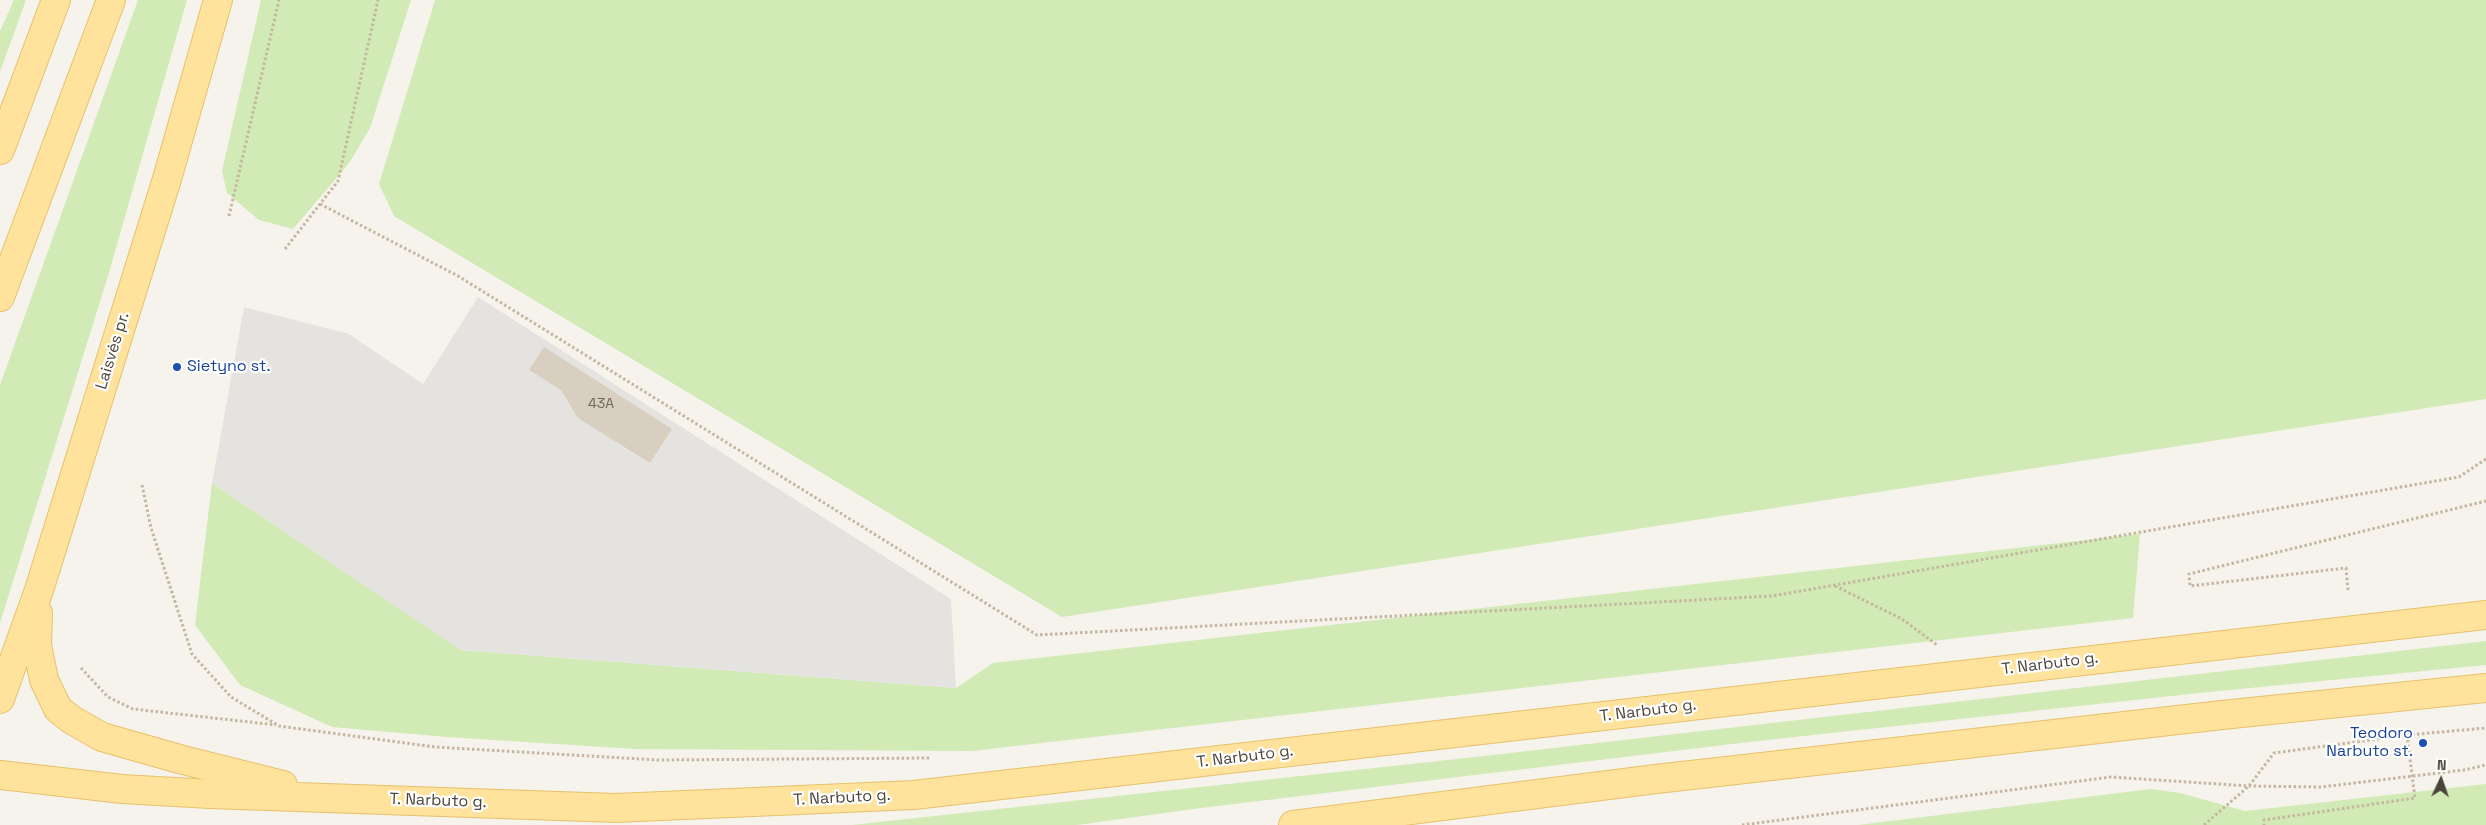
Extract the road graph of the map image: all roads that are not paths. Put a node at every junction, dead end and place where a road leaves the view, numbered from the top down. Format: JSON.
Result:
{"nodes":[{"id":1,"x":56,"y":0,"type":"edge"},
{"id":2,"x":111,"y":0,"type":"edge"},
{"id":3,"x":218,"y":0,"type":"edge"},
{"id":4,"x":0,"y":150,"type":"edge"},
{"id":5,"x":0,"y":297,"type":"edge"},
{"id":6,"x":39,"y":590,"type":"junction"},
{"id":7,"x":2486,"y":614,"type":"edge"},
{"id":8,"x":2486,"y":688,"type":"edge"},
{"id":9,"x":0,"y":699,"type":"edge"},
{"id":10,"x":0,"y":775,"type":"edge"},
{"id":11,"x":336,"y":798,"type":"junction"},
{"id":12,"x":1293,"y":825,"type":"edge"}],
"edges":[{"from":1,"to":4,"type":"main road"},
{"from":2,"to":5,"type":"main road"},
{"from":3,"to":6,"type":"main road","name":"Laisvės pr."},
{"from":6,"to":9,"type":"main road","name":"Laisvės pr."},
{"from":6,"to":11,"type":"main road"},
{"from":7,"to":11,"type":"main road","name":"T. Narbuto g."},
{"from":8,"to":12,"type":"main road"},
{"from":10,"to":11,"type":"main road","name":"T. Narbuto g."}]}
